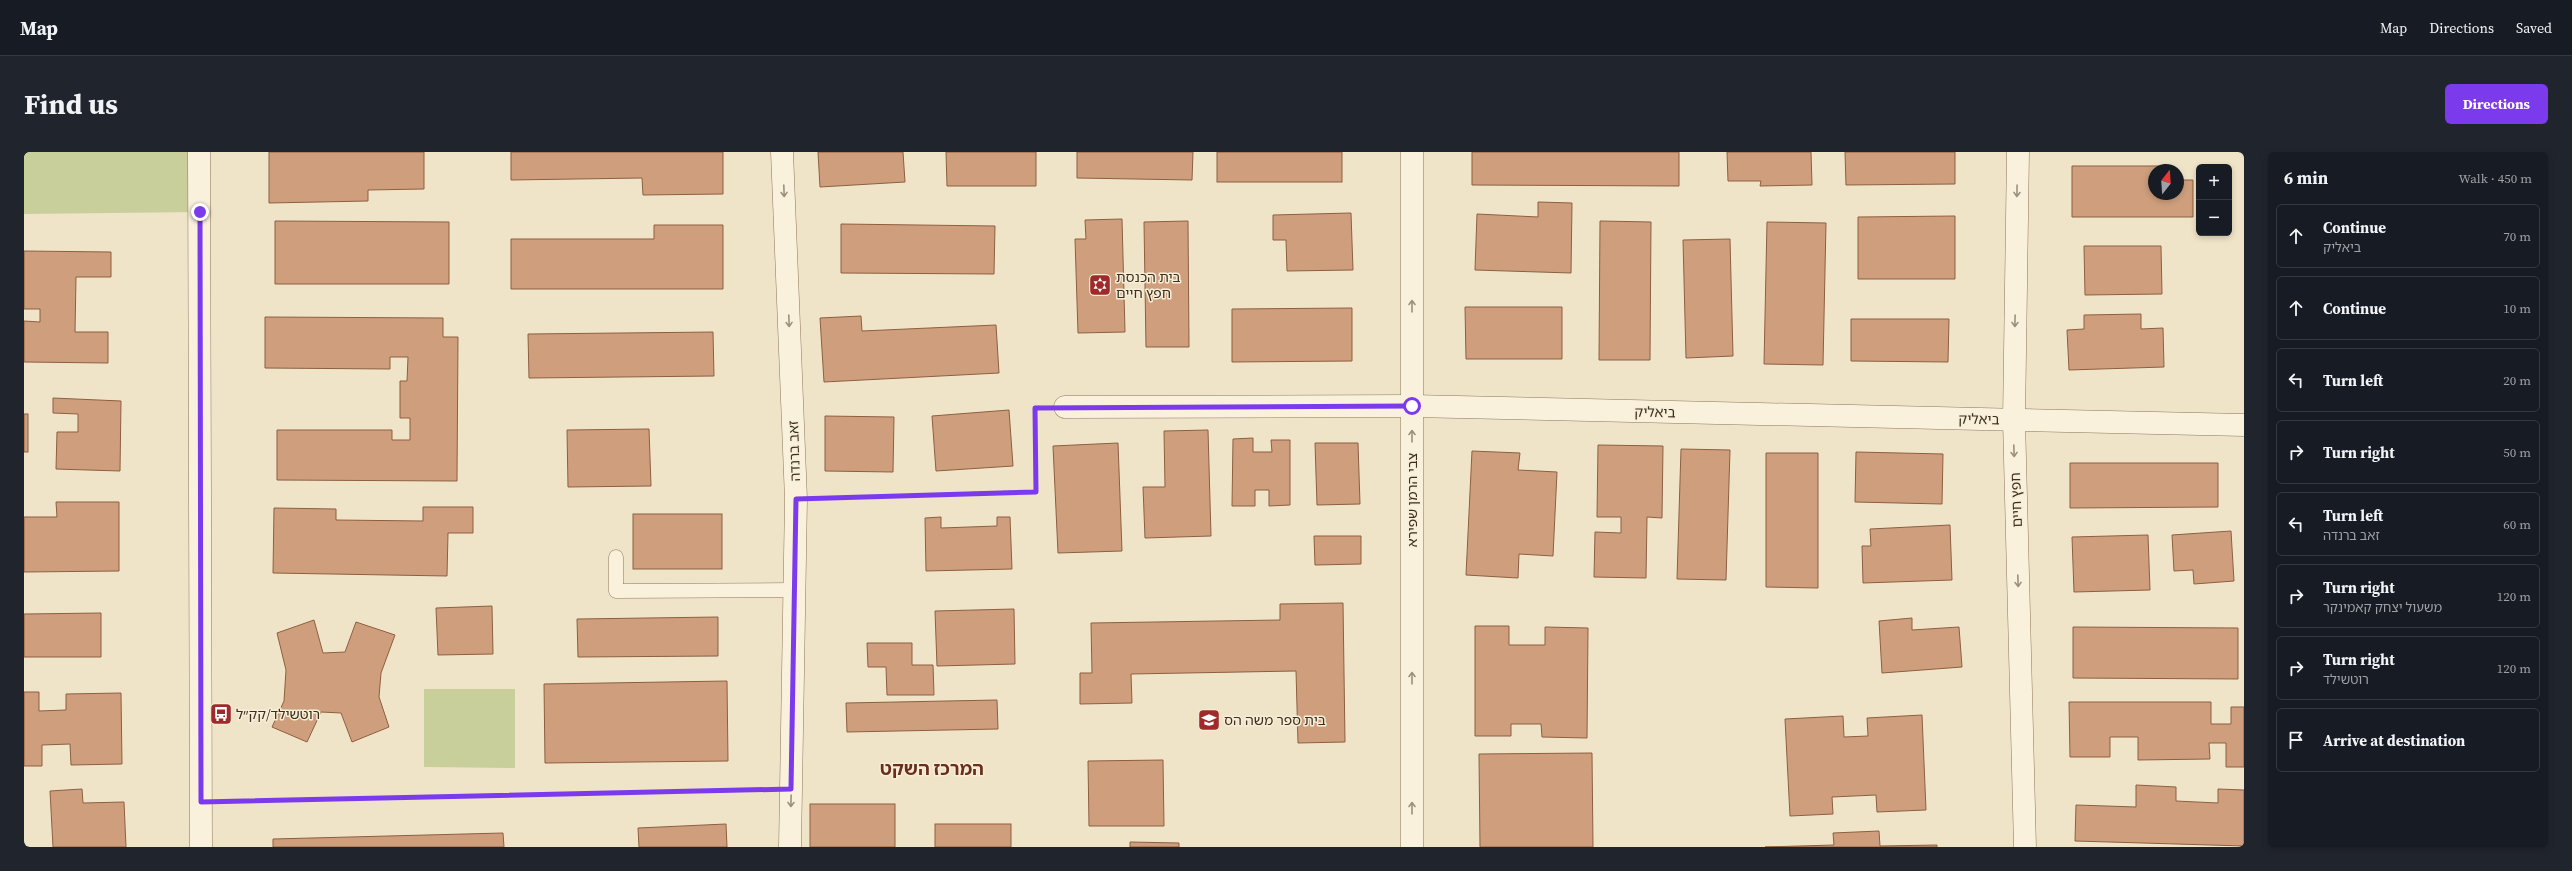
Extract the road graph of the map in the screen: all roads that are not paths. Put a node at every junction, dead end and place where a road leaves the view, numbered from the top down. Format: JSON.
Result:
{"nodes":[{"id":1,"x":199,"y":152,"type":"edge"},
{"id":2,"x":782,"y":152,"type":"edge"},
{"id":3,"x":1412,"y":152,"type":"edge"},
{"id":4,"x":2018,"y":152,"type":"edge"},
{"id":5,"x":1412,"y":406,"type":"junction"},
{"id":6,"x":1065,"y":407,"type":"road end"},
{"id":7,"x":2014,"y":420,"type":"junction"},
{"id":8,"x":2244,"y":425,"type":"edge"},
{"id":9,"x":616,"y":557,"type":"dead end"},
{"id":10,"x":795,"y":590,"type":"junction"},
{"id":11,"x":201,"y":847,"type":"edge"},
{"id":12,"x":790,"y":847,"type":"edge"},
{"id":13,"x":1412,"y":847,"type":"edge"},
{"id":14,"x":2025,"y":847,"type":"edge"}],
"edges":[{"from":1,"to":11,"type":"street"},
{"from":2,"to":10,"type":"street","name":"זאב ברנדה","one_way":true},
{"from":5,"to":3,"type":"street","name":"צבי הרמן שפירא","one_way":true},
{"from":4,"to":7,"type":"street","name":"חפץ חיים","one_way":true},
{"from":5,"to":6,"type":"street","name":"ביאליק"},
{"from":5,"to":7,"type":"street","name":"ביאליק"},
{"from":13,"to":5,"type":"street","name":"צבי הרמן שפירא","one_way":true},
{"from":7,"to":8,"type":"street","name":"ביאליק"},
{"from":7,"to":14,"type":"street","name":"חפץ חיים","one_way":true},
{"from":9,"to":10,"type":"lane"},
{"from":10,"to":12,"type":"street","name":"זאב ברנדה","one_way":true}]}
